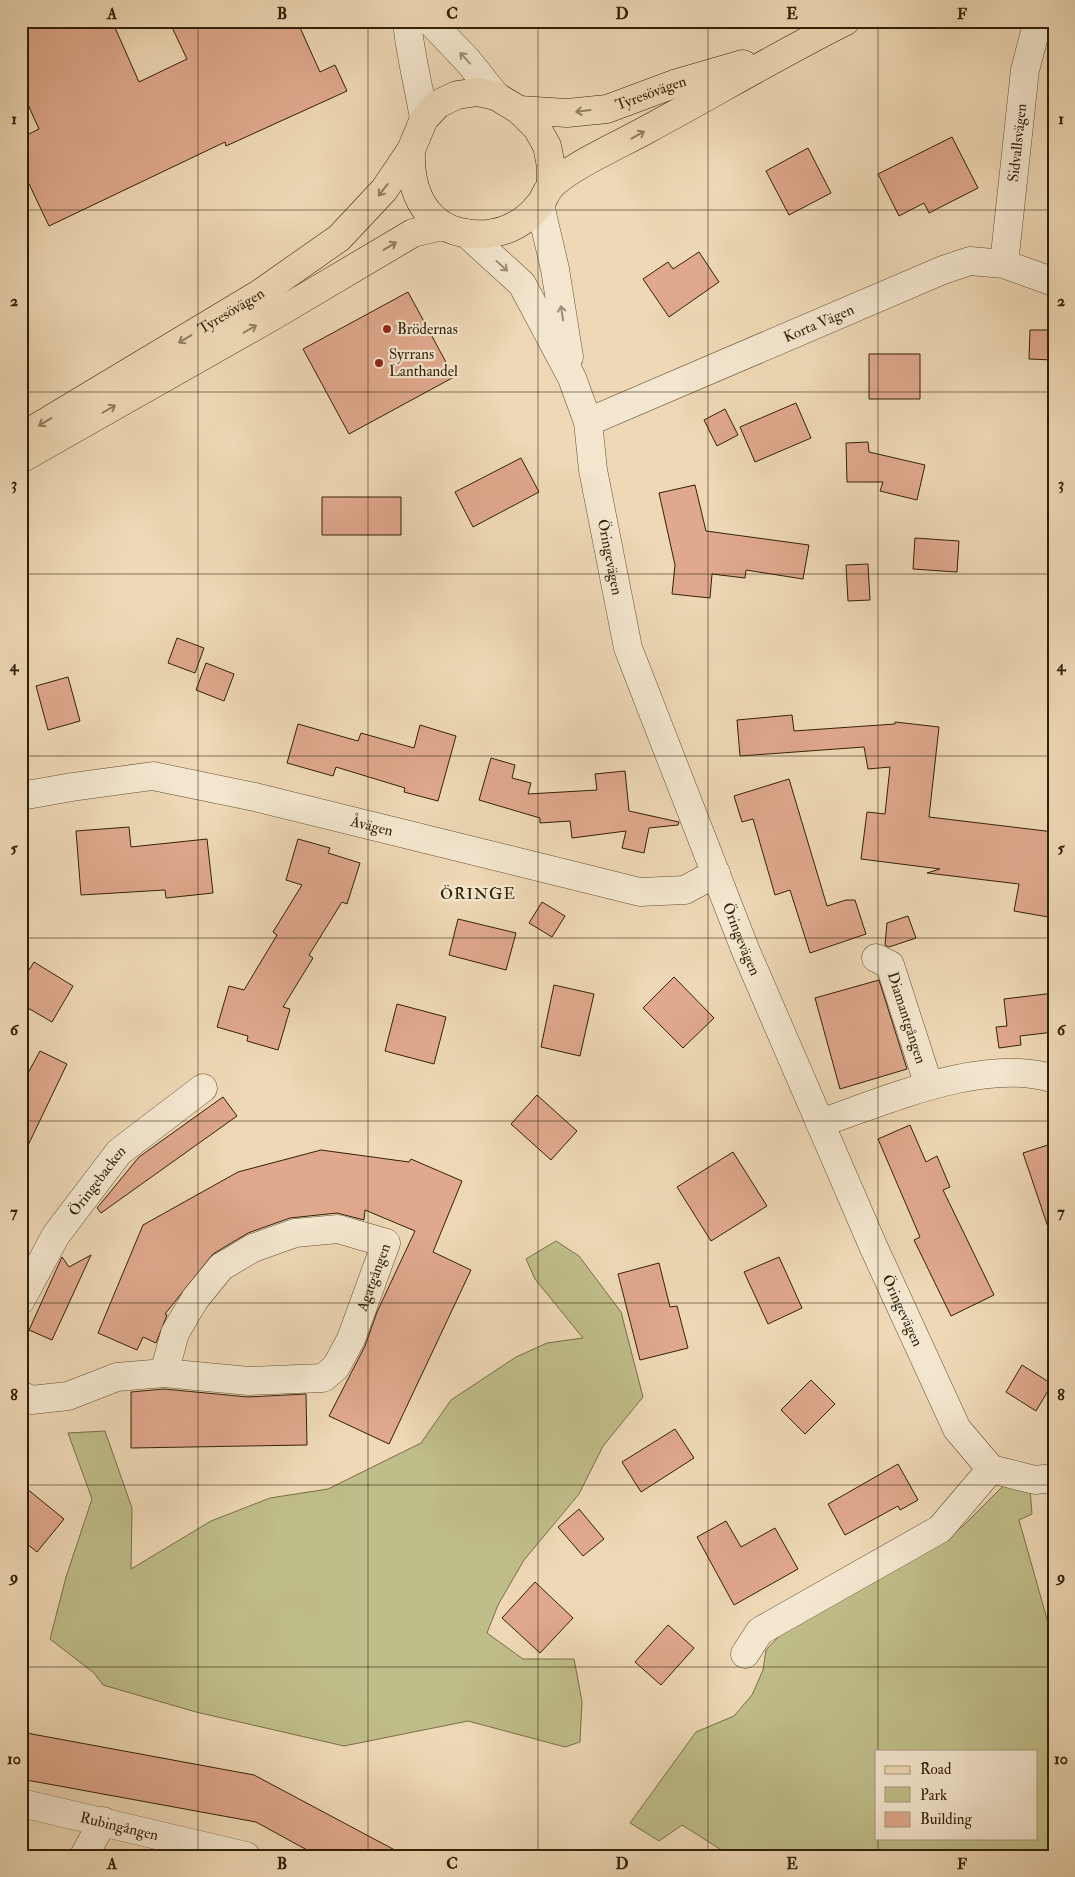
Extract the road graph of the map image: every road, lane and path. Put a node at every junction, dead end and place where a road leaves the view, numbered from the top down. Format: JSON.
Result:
{"nodes":[{"id":1,"x":407,"y":21,"type":"edge"},
{"id":2,"x":430,"y":21,"type":"edge"},
{"id":3,"x":846,"y":21,"type":"edge"},
{"id":4,"x":1038,"y":21,"type":"edge"},
{"id":5,"x":780,"y":54,"type":"junction"},
{"id":6,"x":507,"y":103,"type":"junction"},
{"id":7,"x":424,"y":119,"type":"junction"},
{"id":8,"x":411,"y":150,"type":"junction"},
{"id":9,"x":545,"y":195,"type":"junction"},
{"id":10,"x":455,"y":230,"type":"junction"},
{"id":11,"x":1004,"y":264,"type":"junction"},
{"id":12,"x":1054,"y":282,"type":"edge"},
{"id":13,"x":572,"y":378,"type":"junction"},
{"id":14,"x":588,"y":422,"type":"junction"},
{"id":15,"x":21,"y":437,"type":"edge"},
{"id":16,"x":21,"y":459,"type":"edge"},
{"id":17,"x":21,"y":796,"type":"edge"},
{"id":18,"x":716,"y":873,"type":"junction"},
{"id":19,"x":876,"y":958,"type":"dead end"},
{"id":20,"x":1054,"y":1079,"type":"edge"},
{"id":21,"x":929,"y":1086,"type":"junction"},
{"id":22,"x":203,"y":1088,"type":"dead end"},
{"id":23,"x":820,"y":1123,"type":"junction"},
{"id":24,"x":21,"y":1300,"type":"edge"},
{"id":25,"x":164,"y":1373,"type":"junction"},
{"id":26,"x":21,"y":1395,"type":"edge"},
{"id":27,"x":991,"y":1469,"type":"junction"},
{"id":28,"x":1054,"y":1478,"type":"edge"},
{"id":29,"x":745,"y":1654,"type":"dead end"},
{"id":30,"x":21,"y":1803,"type":"edge"},
{"id":31,"x":103,"y":1821,"type":"junction"},
{"id":32,"x":84,"y":1856,"type":"edge"},
{"id":33,"x":246,"y":1856,"type":"edge"}],
"edges":[{"from":1,"to":7,"type":"street"},
{"from":6,"to":2,"type":"street","one_way":true},
{"from":3,"to":5,"type":"main road","name":"Tyresövägen"},
{"from":4,"to":11,"type":"street","name":"Sidvallsvägen"},
{"from":5,"to":6,"type":"main road","name":"Tyresövägen","one_way":true},
{"from":9,"to":5,"type":"main road","name":"Tyresövägen","one_way":true},
{"from":6,"to":7,"type":"main road","name":"Tyresövägen"},
{"from":6,"to":9,"type":"main road"},
{"from":7,"to":8,"type":"main road","name":"Tyresövägen"},
{"from":8,"to":10,"type":"main road","name":"Tyresövägen"},
{"from":8,"to":15,"type":"main road","name":"Tyresövägen","one_way":true},
{"from":9,"to":10,"type":"main road","name":"Tyresövägen"},
{"from":13,"to":9,"type":"street","name":"Öringevägen","one_way":true},
{"from":10,"to":13,"type":"street","name":"Öringevägen","one_way":true},
{"from":16,"to":10,"type":"main road","name":"Tyresövägen","one_way":true},
{"from":11,"to":12,"type":"street","name":"Korta Vägen"},
{"from":11,"to":14,"type":"street","name":"Korta Vägen"},
{"from":13,"to":14,"type":"street","name":"Öringevägen"},
{"from":14,"to":18,"type":"street","name":"Öringevägen"},
{"from":17,"to":18,"type":"street","name":"Åvägen"},
{"from":18,"to":23,"type":"street","name":"Öringevägen"},
{"from":19,"to":21,"type":"street","name":"Diamantgången"},
{"from":20,"to":21,"type":"street"},
{"from":21,"to":23,"type":"street"},
{"from":22,"to":24,"type":"street","name":"Öringebacken"},
{"from":23,"to":27,"type":"street","name":"Öringevägen"},
{"from":25,"to":25,"type":"street","name":"Agatgången"},
{"from":25,"to":26,"type":"street","name":"Agatgången"},
{"from":27,"to":28,"type":"street"},
{"from":27,"to":29,"type":"street"},
{"from":30,"to":31,"type":"street","name":"Rubingången"},
{"from":31,"to":32,"type":"street"},
{"from":31,"to":33,"type":"street","name":"Rubingången"}]}
